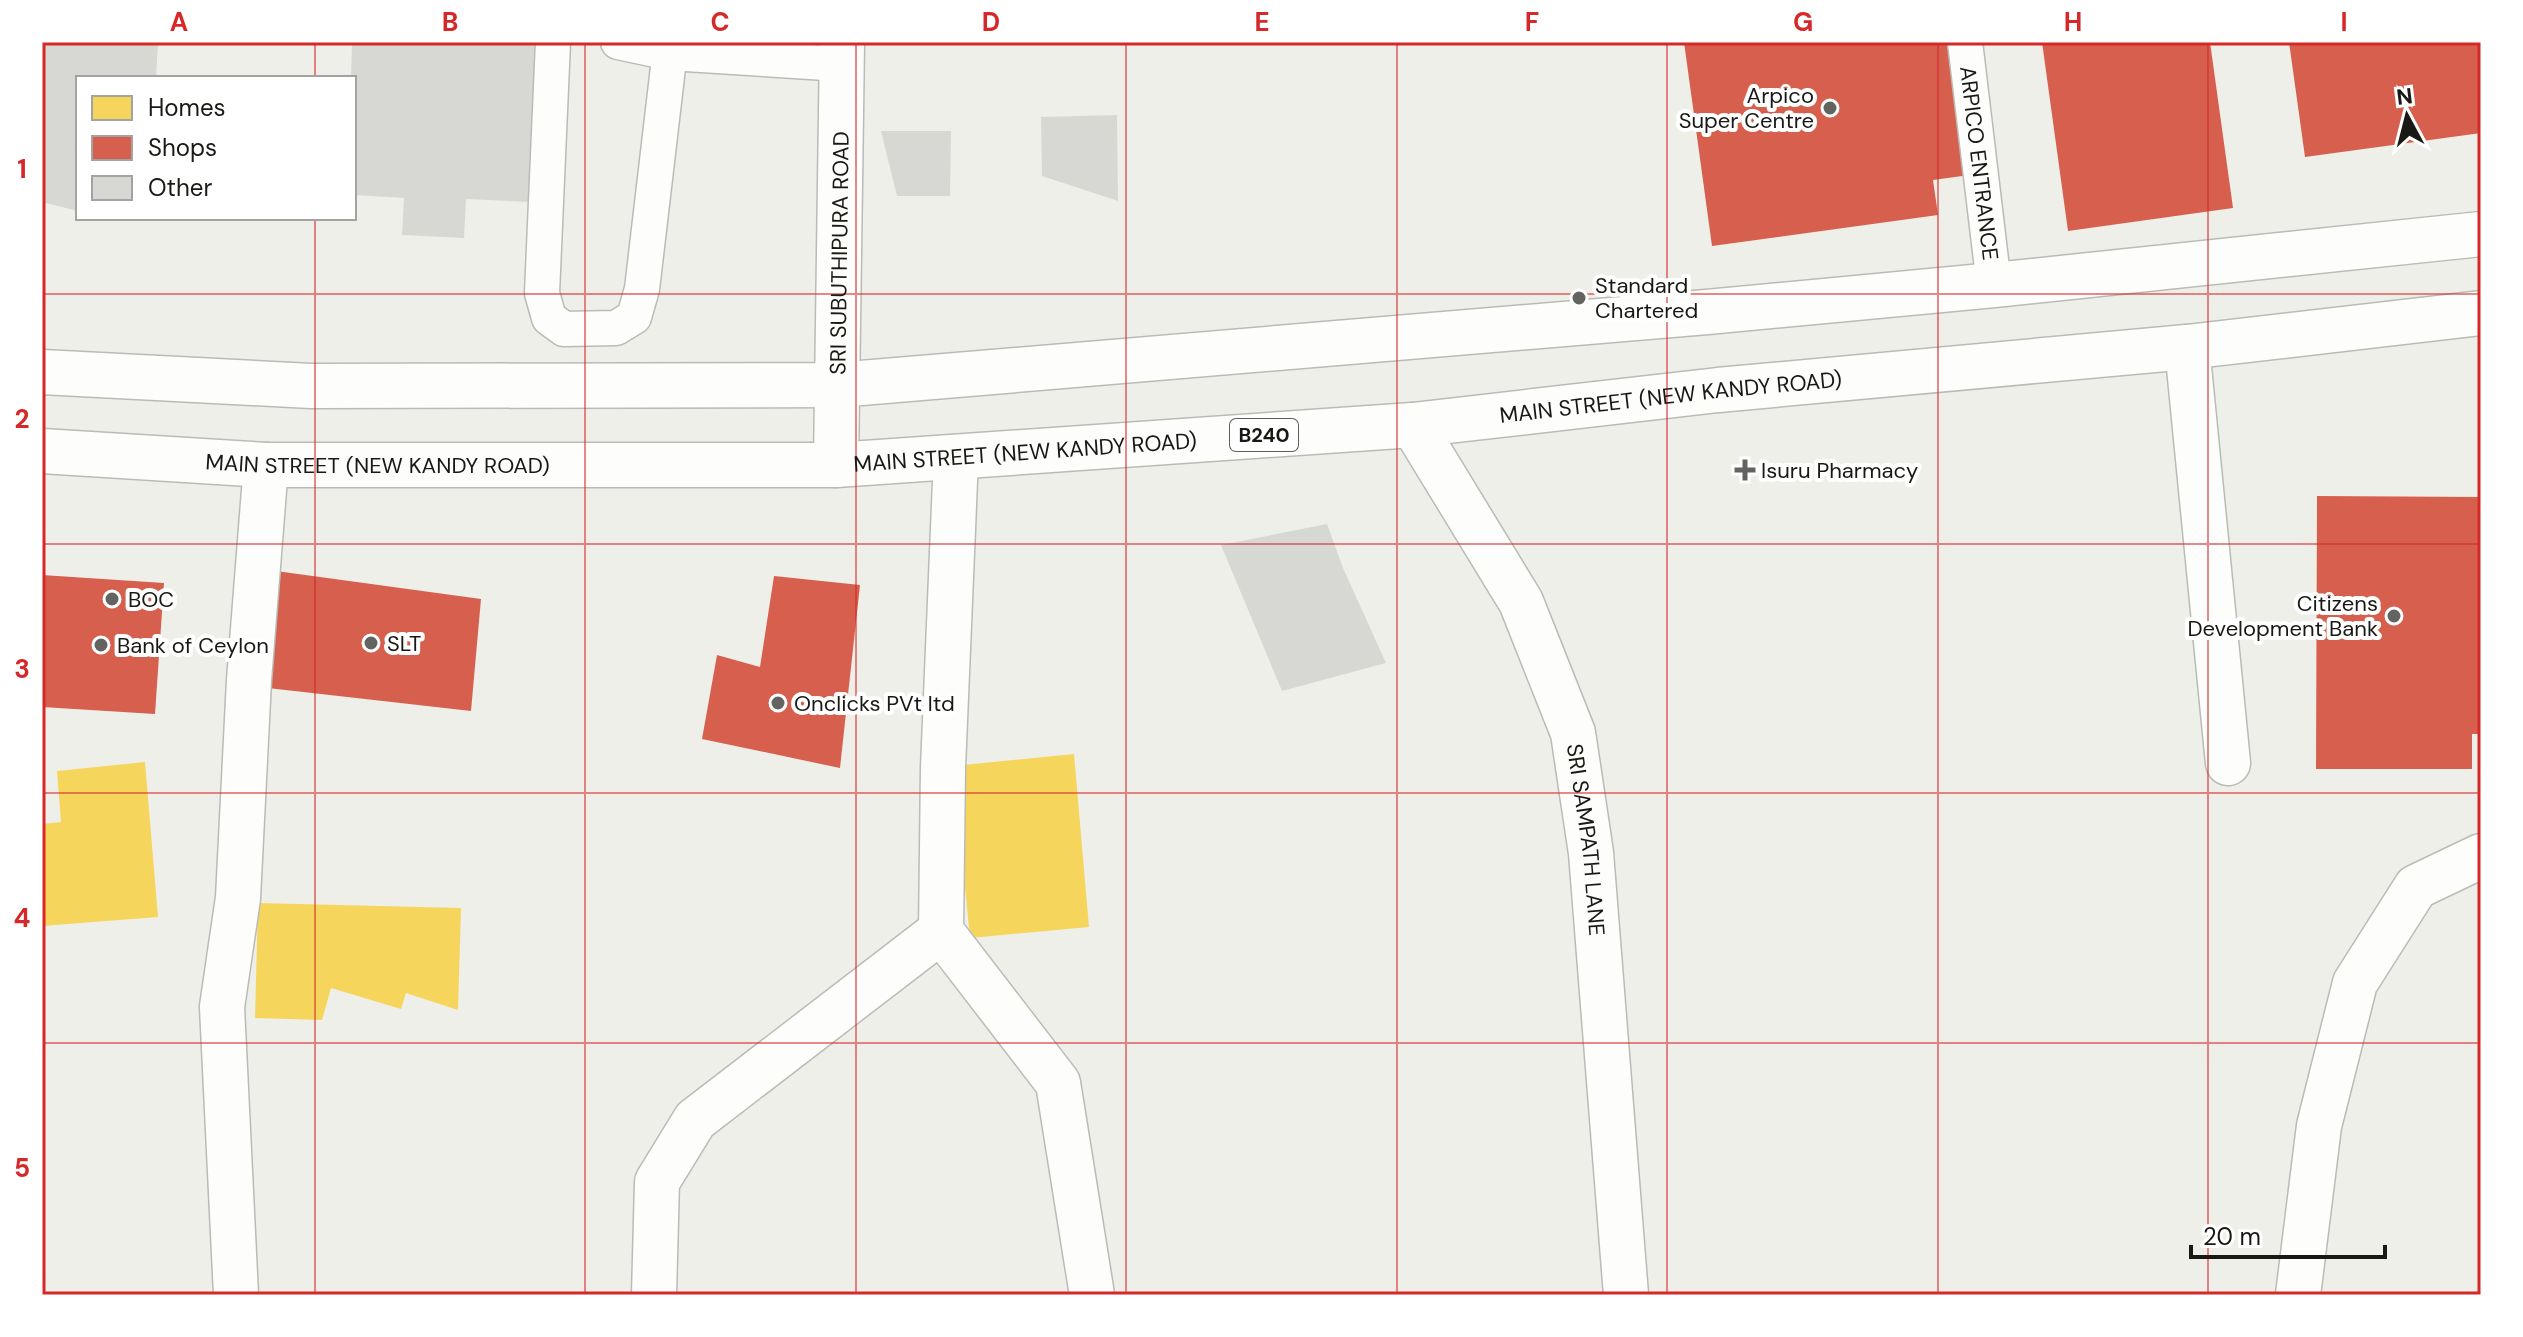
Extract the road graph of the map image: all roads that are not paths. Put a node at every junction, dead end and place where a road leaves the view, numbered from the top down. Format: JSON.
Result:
{"nodes":[{"id":1,"x":553,"y":42,"type":"edge"},
{"id":2,"x":618,"y":42,"type":"edge"},
{"id":3,"x":1965,"y":42,"type":"edge"},
{"id":4,"x":670,"y":48,"type":"edge"},
{"id":5,"x":842,"y":53,"type":"edge"},
{"id":6,"x":2481,"y":234,"type":"edge"},
{"id":7,"x":1994,"y":285,"type":"junction"},
{"id":8,"x":2481,"y":313,"type":"edge"},
{"id":9,"x":2187,"y":347,"type":"junction"},
{"id":10,"x":42,"y":372,"type":"edge"},
{"id":11,"x":837,"y":385,"type":"junction"},
{"id":12,"x":1413,"y":425,"type":"junction"},
{"id":13,"x":42,"y":451,"type":"edge"},
{"id":14,"x":956,"y":457,"type":"junction"},
{"id":15,"x":266,"y":465,"type":"junction"},
{"id":16,"x":836,"y":465,"type":"junction"},
{"id":17,"x":2228,"y":763,"type":"dead end"},
{"id":18,"x":2481,"y":856,"type":"edge"},
{"id":19,"x":941,"y":931,"type":"junction"},
{"id":20,"x":236,"y":1295,"type":"edge"},
{"id":21,"x":654,"y":1295,"type":"edge"},
{"id":22,"x":1092,"y":1295,"type":"edge"},
{"id":23,"x":1626,"y":1295,"type":"edge"},
{"id":24,"x":2298,"y":1295,"type":"edge"}],
"edges":[{"from":1,"to":4,"type":"lane"},
{"from":2,"to":4,"type":"lane"},
{"from":3,"to":7,"type":"lane","name":"ARPICO ENTRANCE"},
{"from":4,"to":5,"type":"lane"},
{"from":5,"to":11,"type":"main road","name":"SRI SUBUTHIPURA ROAD"},
{"from":6,"to":7,"type":"main road"},
{"from":7,"to":11,"type":"main road"},
{"from":8,"to":9,"type":"main road","name":"MAIN STREET (NEW KANDY ROAD)","number":"B240"},
{"from":9,"to":12,"type":"main road","name":"MAIN STREET (NEW KANDY ROAD)","number":"B240"},
{"from":9,"to":17,"type":"main road"},
{"from":10,"to":11,"type":"main road"},
{"from":11,"to":16,"type":"main road","name":"SRI SUBUTHIPURA ROAD"},
{"from":12,"to":14,"type":"main road","name":"MAIN STREET (NEW KANDY ROAD)","number":"B240"},
{"from":12,"to":23,"type":"main road","name":"SRI SAMPATH LANE"},
{"from":13,"to":15,"type":"main road","name":"MAIN STREET (NEW KANDY ROAD)","number":"B240"},
{"from":14,"to":16,"type":"main road","name":"MAIN STREET (NEW KANDY ROAD)","number":"B240"},
{"from":14,"to":19,"type":"main road"},
{"from":15,"to":16,"type":"main road","name":"MAIN STREET (NEW KANDY ROAD)","number":"B240"},
{"from":15,"to":20,"type":"main road"},
{"from":18,"to":24,"type":"main road"},
{"from":19,"to":21,"type":"main road"},
{"from":19,"to":22,"type":"main road"}]}
